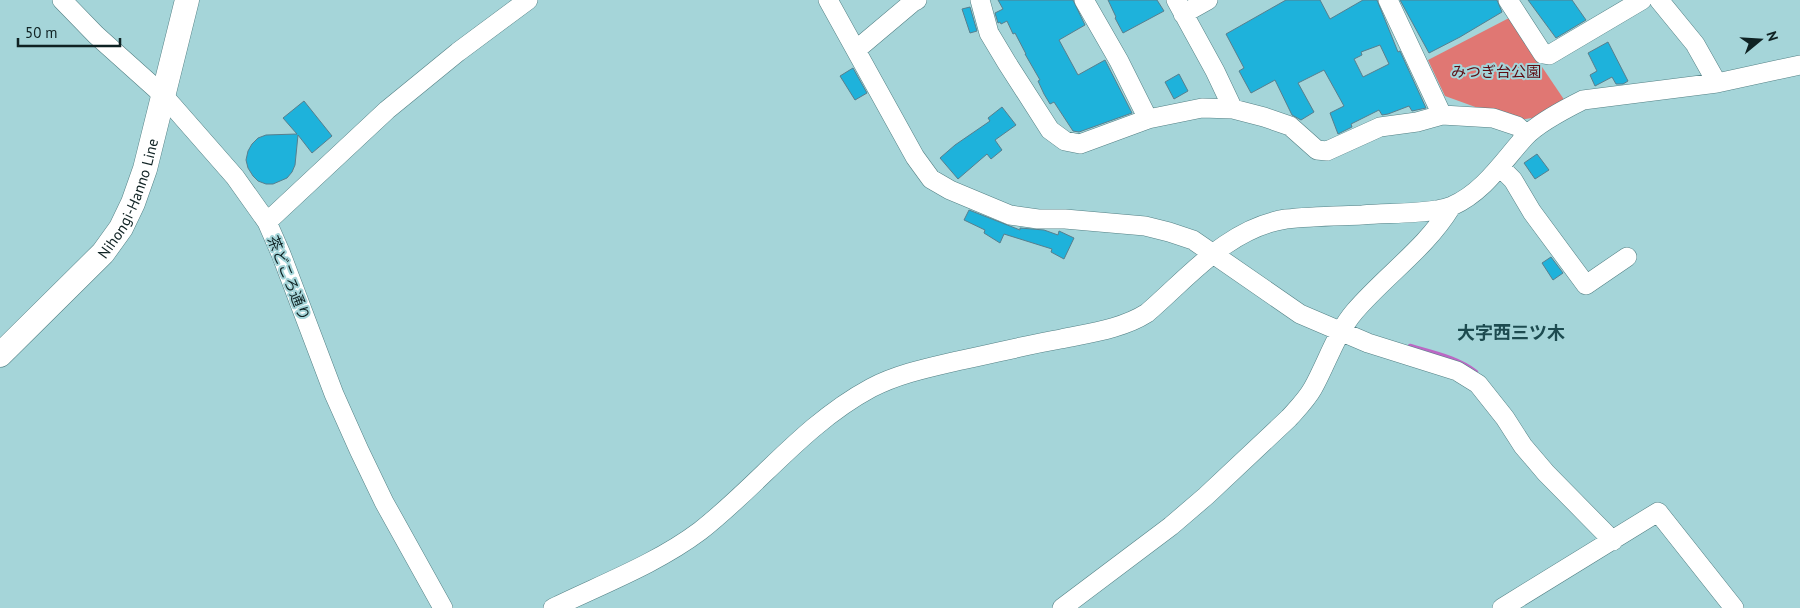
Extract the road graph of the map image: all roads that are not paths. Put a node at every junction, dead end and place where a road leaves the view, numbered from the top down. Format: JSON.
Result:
{"nodes":[{"id":1,"x":62,"y":0,"type":"edge"},
{"id":2,"x":187,"y":0,"type":"edge"},
{"id":3,"x":528,"y":0,"type":"edge"},
{"id":4,"x":828,"y":0,"type":"edge"},
{"id":5,"x":917,"y":0,"type":"edge"},
{"id":6,"x":980,"y":0,"type":"edge"},
{"id":7,"x":1084,"y":0,"type":"edge"},
{"id":8,"x":1208,"y":0,"type":"edge"},
{"id":9,"x":1388,"y":0,"type":"edge"},
{"id":10,"x":1508,"y":0,"type":"edge"},
{"id":11,"x":1642,"y":0,"type":"edge"},
{"id":12,"x":1659,"y":0,"type":"edge"},
{"id":13,"x":1180,"y":7,"type":"edge"},
{"id":14,"x":856,"y":50,"type":"junction"},
{"id":15,"x":1800,"y":65,"type":"edge"},
{"id":16,"x":1717,"y":83,"type":"junction"},
{"id":17,"x":164,"y":96,"type":"junction"},
{"id":18,"x":1233,"y":109,"type":"junction"},
{"id":19,"x":1442,"y":115,"type":"junction"},
{"id":20,"x":1148,"y":119,"type":"junction"},
{"id":21,"x":1527,"y":135,"type":"junction"},
{"id":22,"x":1500,"y":167,"type":"junction"},
{"id":23,"x":1451,"y":207,"type":"junction"},
{"id":24,"x":267,"y":222,"type":"junction"},
{"id":25,"x":1214,"y":254,"type":"junction"},
{"id":26,"x":1627,"y":257,"type":"dead end"},
{"id":27,"x":1341,"y":332,"type":"junction"},
{"id":28,"x":0,"y":355,"type":"edge"},
{"id":29,"x":1613,"y":541,"type":"junction"},
{"id":30,"x":443,"y":608,"type":"edge"},
{"id":31,"x":553,"y":608,"type":"edge"},
{"id":32,"x":1062,"y":608,"type":"edge"},
{"id":33,"x":1502,"y":608,"type":"edge"},
{"id":34,"x":1734,"y":608,"type":"edge"}],
"edges":[{"from":1,"to":17,"type":"street","name":"茶どころ通り"},
{"from":2,"to":17,"type":"main road","name":"Nihongi-Hanno Line"},
{"from":3,"to":24,"type":"street"},
{"from":4,"to":14,"type":"street"},
{"from":5,"to":14,"type":"street"},
{"from":6,"to":20,"type":"street"},
{"from":7,"to":20,"type":"street"},
{"from":8,"to":13,"type":"street"},
{"from":9,"to":19,"type":"street"},
{"from":10,"to":11,"type":"street"},
{"from":12,"to":16,"type":"street"},
{"from":13,"to":18,"type":"street"},
{"from":14,"to":25,"type":"street"},
{"from":15,"to":16,"type":"street"},
{"from":16,"to":21,"type":"street"},
{"from":17,"to":24,"type":"street","name":"茶どころ通り"},
{"from":17,"to":28,"type":"main road","name":"Nihongi-Hanno Line"},
{"from":18,"to":19,"type":"street"},
{"from":18,"to":20,"type":"street"},
{"from":19,"to":21,"type":"street"},
{"from":21,"to":22,"type":"street"},
{"from":22,"to":23,"type":"street"},
{"from":22,"to":26,"type":"street"},
{"from":23,"to":25,"type":"street"},
{"from":23,"to":27,"type":"street"},
{"from":24,"to":30,"type":"street","name":"茶どころ通り"},
{"from":25,"to":27,"type":"street"},
{"from":25,"to":31,"type":"street"},
{"from":27,"to":29,"type":"street"},
{"from":27,"to":32,"type":"street"},
{"from":29,"to":33,"type":"street"},
{"from":29,"to":34,"type":"street"}]}
